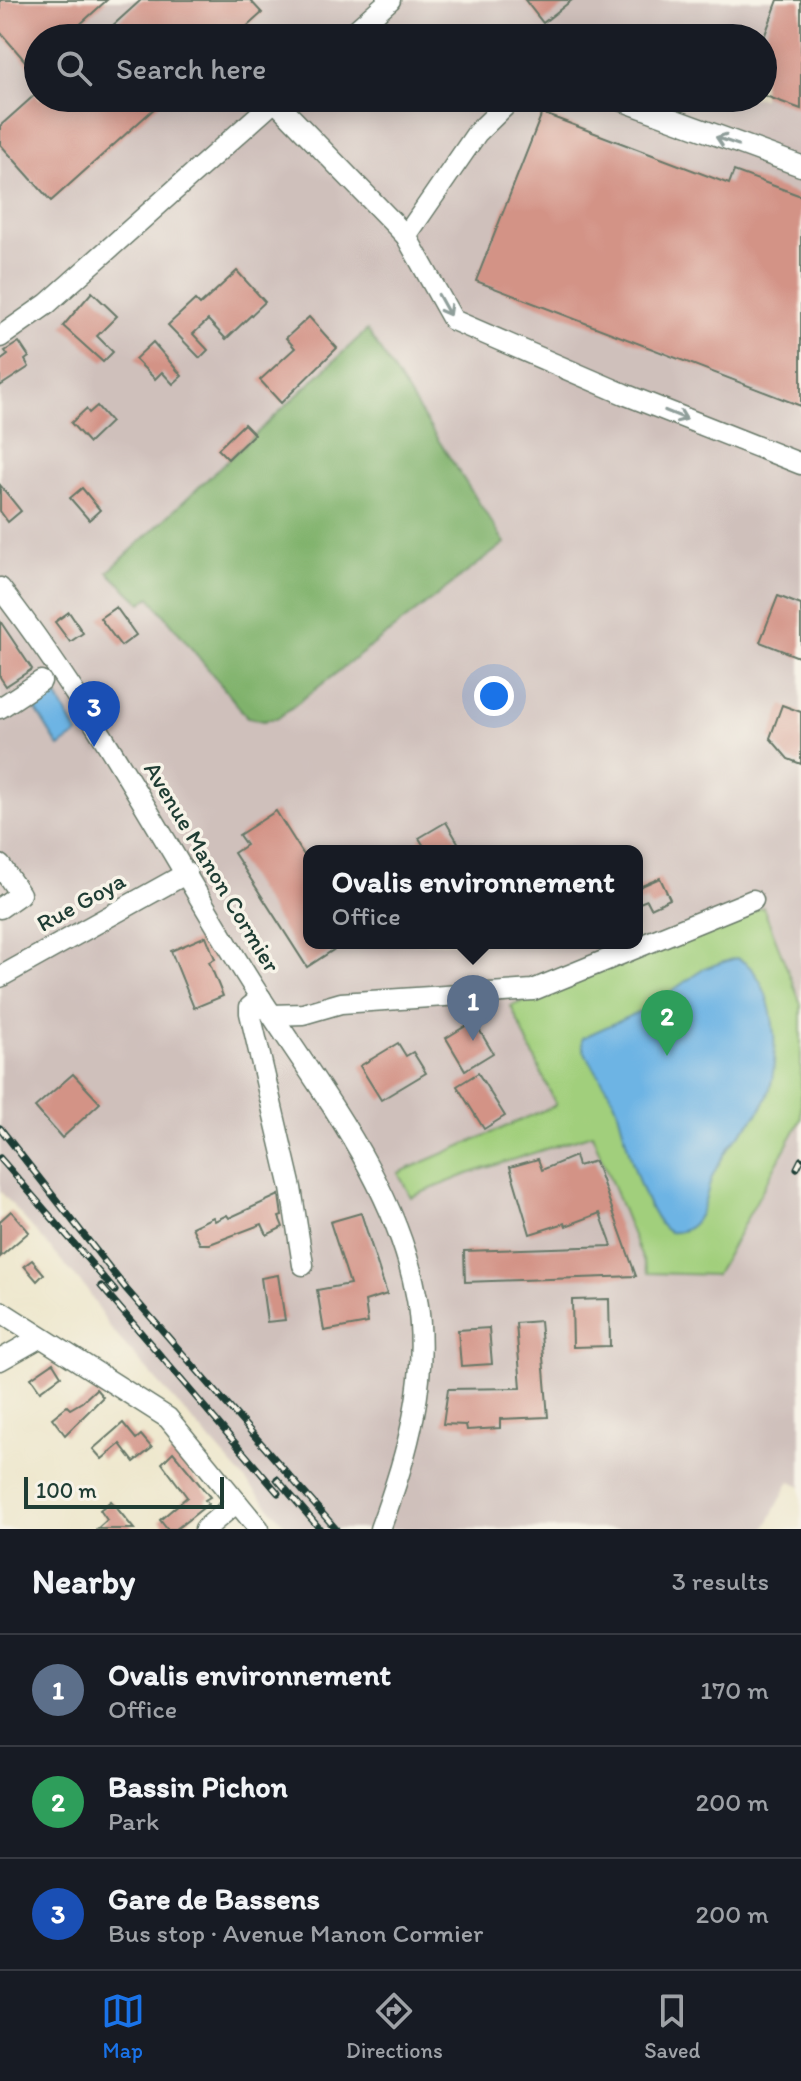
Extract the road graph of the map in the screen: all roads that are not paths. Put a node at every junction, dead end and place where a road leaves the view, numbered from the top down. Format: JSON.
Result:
{"nodes":[{"id":1,"x":390,"y":0,"type":"edge"},
{"id":2,"x":363,"y":24,"type":"edge"},
{"id":3,"x":263,"y":112,"type":"edge"},
{"id":4,"x":288,"y":112,"type":"edge"},
{"id":5,"x":499,"y":112,"type":"edge"},
{"id":6,"x":653,"y":112,"type":"edge"},
{"id":7,"x":801,"y":166,"type":"edge"},
{"id":8,"x":406,"y":236,"type":"junction"},
{"id":9,"x":0,"y":337,"type":"edge"},
{"id":10,"x":801,"y":464,"type":"edge"},
{"id":11,"x":0,"y":588,"type":"edge"},
{"id":12,"x":41,"y":681,"type":"dead end"},
{"id":13,"x":0,"y":708,"type":"edge"},
{"id":14,"x":0,"y":865,"type":"edge"},
{"id":15,"x":187,"y":873,"type":"junction"},
{"id":16,"x":753,"y":900,"type":"dead end"},
{"id":17,"x":0,"y":908,"type":"edge"},
{"id":18,"x":643,"y":945,"type":"edge"},
{"id":19,"x":633,"y":949,"type":"edge"},
{"id":20,"x":0,"y":977,"type":"edge"},
{"id":21,"x":266,"y":1006,"type":"junction"},
{"id":22,"x":298,"y":1056,"type":"junction"},
{"id":23,"x":263,"y":1067,"type":"junction"},
{"id":24,"x":303,"y":1265,"type":"dead end"},
{"id":25,"x":0,"y":1311,"type":"edge"},
{"id":26,"x":39,"y":1338,"type":"junction"},
{"id":27,"x":0,"y":1360,"type":"edge"},
{"id":28,"x":237,"y":1502,"type":"junction"},
{"id":29,"x":205,"y":1529,"type":"edge"},
{"id":30,"x":259,"y":1529,"type":"edge"},
{"id":31,"x":380,"y":1529,"type":"edge"}],
"edges":[{"from":1,"to":2,"type":"street"},
{"from":3,"to":9,"type":"street"},
{"from":4,"to":8,"type":"street"},
{"from":5,"to":8,"type":"street"},
{"from":7,"to":6,"type":"street","one_way":true},
{"from":8,"to":10,"type":"street","one_way":true},
{"from":11,"to":15,"type":"street","name":"Avenue Manon Cormier"},
{"from":12,"to":13,"type":"street"},
{"from":14,"to":17,"type":"street"},
{"from":15,"to":20,"type":"street","name":"Rue Goya"},
{"from":15,"to":21,"type":"street","name":"Avenue Manon Cormier"},
{"from":16,"to":18,"type":"street"},
{"from":19,"to":21,"type":"street"},
{"from":21,"to":22,"type":"street","name":"Avenue Manon Cormier"},
{"from":21,"to":23,"type":"street"},
{"from":22,"to":23,"type":"street"},
{"from":22,"to":31,"type":"street","name":"Avenue Manon Cormier"},
{"from":23,"to":24,"type":"street"},
{"from":25,"to":26,"type":"street"},
{"from":26,"to":27,"type":"street"},
{"from":26,"to":28,"type":"street"},
{"from":28,"to":29,"type":"street"},
{"from":28,"to":30,"type":"street"}]}
